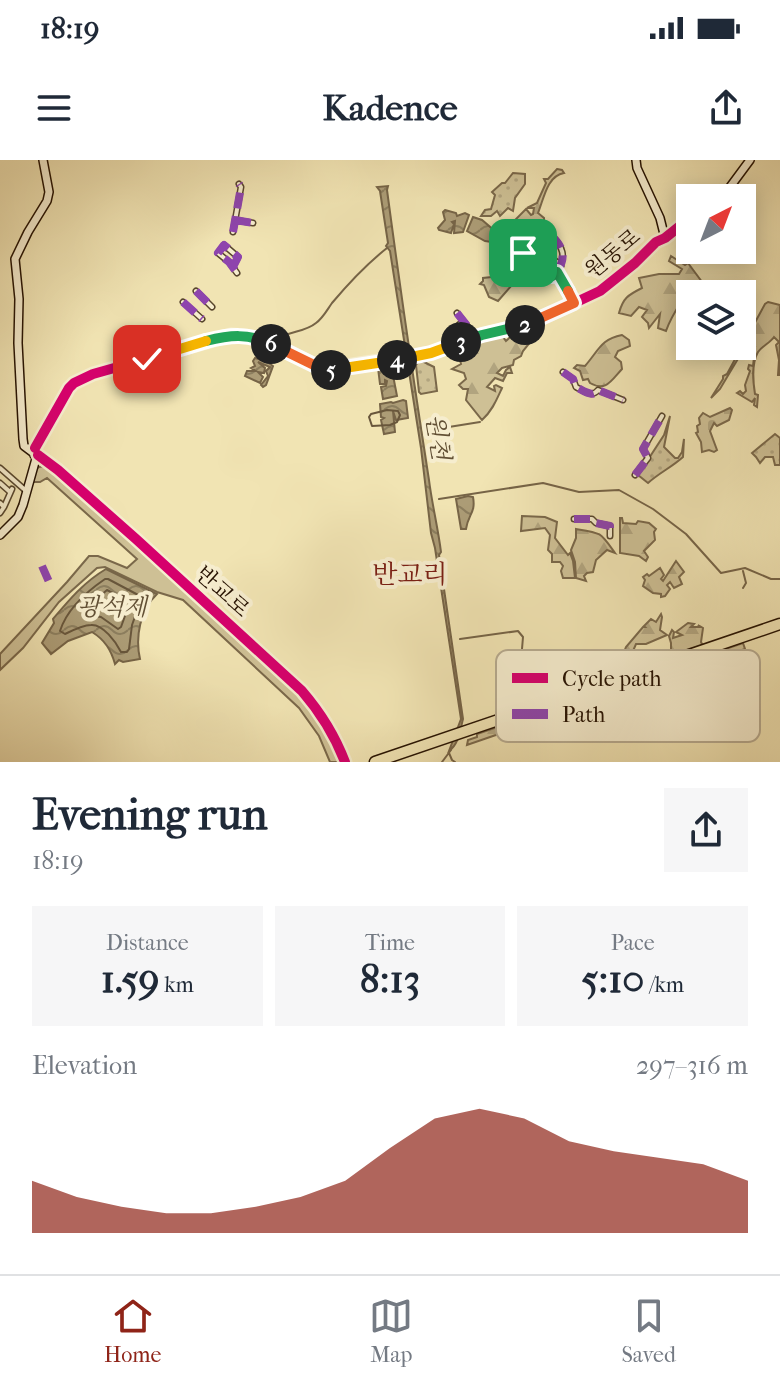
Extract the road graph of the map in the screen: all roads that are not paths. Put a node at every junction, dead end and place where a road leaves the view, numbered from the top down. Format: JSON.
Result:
{"nodes":[{"id":1,"x":43,"y":160,"type":"edge"},
{"id":2,"x":636,"y":160,"type":"edge"},
{"id":3,"x":750,"y":160,"type":"edge"},
{"id":4,"x":239,"y":184,"type":"dead end"},
{"id":5,"x":732,"y":184,"type":"edge"},
{"id":6,"x":235,"y":220,"type":"junction"},
{"id":7,"x":253,"y":223,"type":"dead end"},
{"id":8,"x":676,"y":229,"type":"edge"},
{"id":9,"x":233,"y":232,"type":"dead end"},
{"id":10,"x":501,"y":233,"type":"dead end"},
{"id":11,"x":525,"y":233,"type":"dead end"},
{"id":12,"x":551,"y":235,"type":"dead end"},
{"id":13,"x":665,"y":238,"type":"junction"},
{"id":14,"x":534,"y":241,"type":"junction"},
{"id":15,"x":523,"y":253,"type":"junction"},
{"id":16,"x":502,"y":256,"type":"dead end"},
{"id":17,"x":561,"y":266,"type":"junction"},
{"id":18,"x":233,"y":267,"type":"junction"},
{"id":19,"x":514,"y":267,"type":"junction"},
{"id":20,"x":557,"y":272,"type":"junction"},
{"id":21,"x":237,"y":273,"type":"dead end"},
{"id":22,"x":509,"y":275,"type":"dead end"},
{"id":23,"x":522,"y":275,"type":"dead end"},
{"id":24,"x":196,"y":291,"type":"dead end"},
{"id":25,"x":183,"y":302,"type":"dead end"},
{"id":26,"x":574,"y":303,"type":"junction"},
{"id":27,"x":212,"y":307,"type":"dead end"},
{"id":28,"x":457,"y":313,"type":"dead end"},
{"id":29,"x":202,"y":319,"type":"dead end"},
{"id":30,"x":463,"y":321,"type":"junction"},
{"id":31,"x":451,"y":332,"type":"dead end"},
{"id":32,"x":474,"y":337,"type":"junction"},
{"id":33,"x":563,"y":372,"type":"dead end"},
{"id":34,"x":623,"y":400,"type":"dead end"},
{"id":35,"x":662,"y":416,"type":"dead end"},
{"id":36,"x":32,"y":450,"type":"junction"},
{"id":37,"x":0,"y":468,"type":"edge"},
{"id":38,"x":58,"y":470,"type":"junction"},
{"id":39,"x":635,"y":475,"type":"dead end"},
{"id":40,"x":0,"y":483,"type":"edge"},
{"id":41,"x":18,"y":491,"type":"junction"},
{"id":42,"x":2,"y":505,"type":"edge"},
{"id":43,"x":0,"y":513,"type":"edge"},
{"id":44,"x":574,"y":519,"type":"dead end"},
{"id":45,"x":2,"y":529,"type":"edge"},
{"id":46,"x":610,"y":536,"type":"dead end"},
{"id":47,"x":780,"y":626,"type":"edge"},
{"id":48,"x":709,"y":650,"type":"edge"},
{"id":49,"x":711,"y":650,"type":"edge"},
{"id":50,"x":496,"y":721,"type":"edge"},
{"id":51,"x":496,"y":725,"type":"edge"},
{"id":52,"x":344,"y":759,"type":"edge"},
{"id":53,"x":375,"y":762,"type":"edge"},
{"id":54,"x":388,"y":762,"type":"edge"}],
"edges":[{"from":1,"to":36,"type":"street"},
{"from":2,"to":13,"type":"street"},
{"from":3,"to":5,"type":"street"},
{"from":4,"to":6,"type":"street"},
{"from":6,"to":7,"type":"street"},
{"from":6,"to":9,"type":"street"},
{"from":8,"to":13,"type":"street","name":"원동로"},
{"from":10,"to":15,"type":"street"},
{"from":11,"to":14,"type":"street"},
{"from":12,"to":17,"type":"street"},
{"from":13,"to":26,"type":"street","name":"원동로"},
{"from":14,"to":15,"type":"street"},
{"from":14,"to":17,"type":"street"},
{"from":15,"to":19,"type":"street"},
{"from":15,"to":20,"type":"street"},
{"from":16,"to":19,"type":"street"},
{"from":17,"to":20,"type":"street"},
{"from":18,"to":18,"type":"street"},
{"from":18,"to":21,"type":"street"},
{"from":19,"to":22,"type":"street"},
{"from":19,"to":23,"type":"street"},
{"from":20,"to":26,"type":"street"},
{"from":24,"to":27,"type":"street"},
{"from":25,"to":29,"type":"street"},
{"from":26,"to":32,"type":"street","name":"원동로"},
{"from":28,"to":30,"type":"street"},
{"from":30,"to":31,"type":"street"},
{"from":30,"to":32,"type":"street"},
{"from":32,"to":36,"type":"street","name":"원동로"},
{"from":33,"to":34,"type":"street"},
{"from":35,"to":39,"type":"street"},
{"from":36,"to":38,"type":"street","name":"반교로"},
{"from":36,"to":38,"type":"street","name":"반교로"},
{"from":36,"to":41,"type":"street"},
{"from":36,"to":41,"type":"street"},
{"from":37,"to":41,"type":"street"},
{"from":38,"to":52,"type":"street","name":"반교로"},
{"from":40,"to":41,"type":"street"},
{"from":41,"to":42,"type":"street"},
{"from":41,"to":45,"type":"street"},
{"from":42,"to":43,"type":"street"},
{"from":44,"to":46,"type":"street"},
{"from":47,"to":48,"type":"highway"},
{"from":47,"to":49,"type":"highway"},
{"from":50,"to":53,"type":"highway"},
{"from":51,"to":54,"type":"highway"}]}
